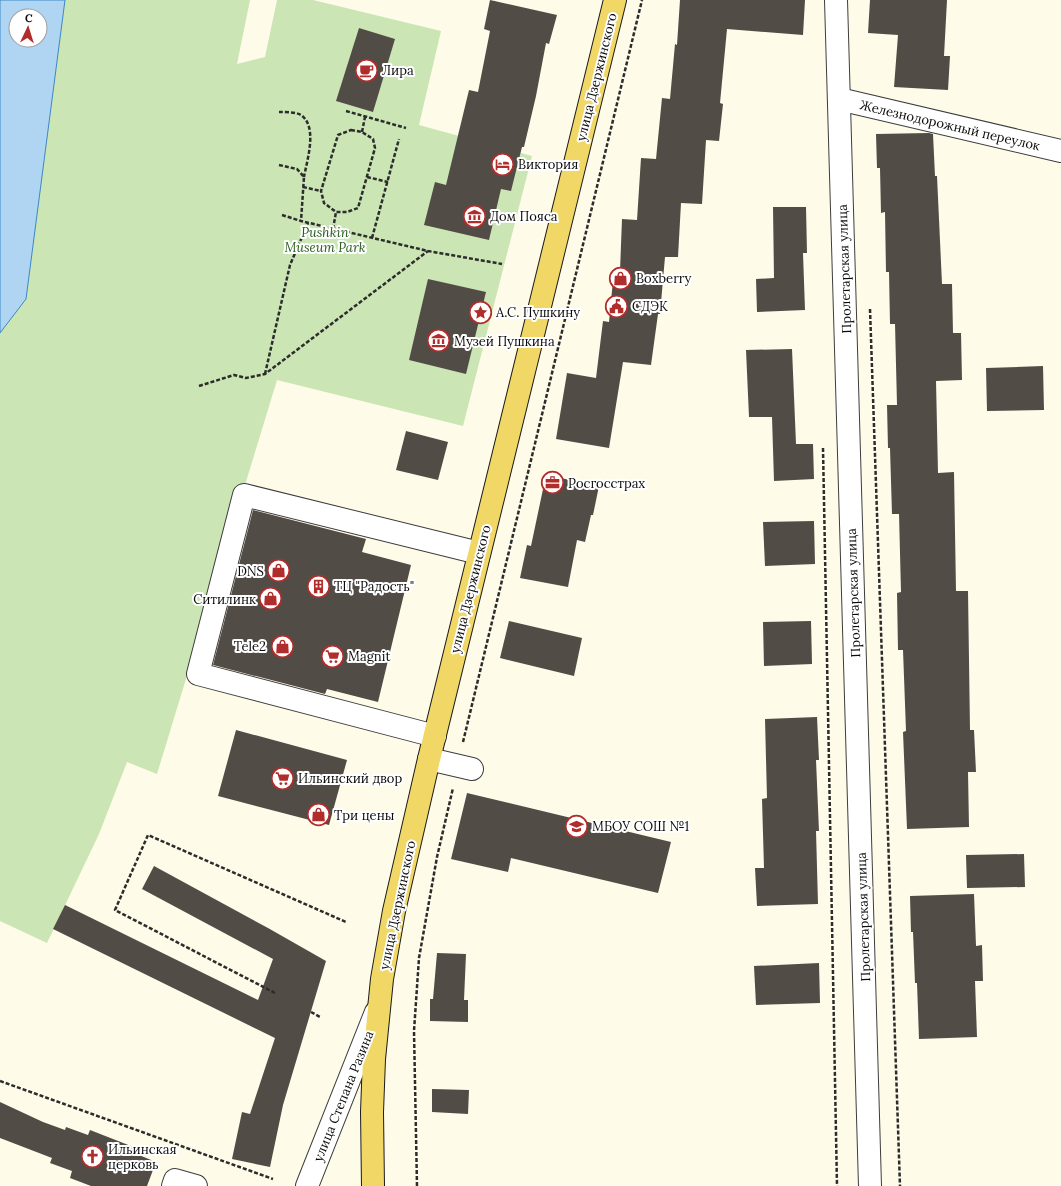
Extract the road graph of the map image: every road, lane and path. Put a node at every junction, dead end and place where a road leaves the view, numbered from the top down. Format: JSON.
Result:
{"nodes":[{"id":1,"x":615,"y":0,"type":"edge"},
{"id":2,"x":642,"y":0,"type":"edge"},
{"id":3,"x":836,"y":0,"type":"edge"},
{"id":4,"x":840,"y":99,"type":"junction"},
{"id":5,"x":346,"y":111,"type":"dead end"},
{"id":6,"x":279,"y":112,"type":"dead end"},
{"id":7,"x":365,"y":116,"type":"junction"},
{"id":8,"x":406,"y":128,"type":"dead end"},
{"id":9,"x":362,"y":132,"type":"junction"},
{"id":10,"x":399,"y":139,"type":"dead end"},
{"id":11,"x":1061,"y":151,"type":"edge"},
{"id":12,"x":279,"y":165,"type":"dead end"},
{"id":13,"x":304,"y":177,"type":"junction"},
{"id":14,"x":367,"y":177,"type":"junction"},
{"id":15,"x":388,"y":182,"type":"junction"},
{"id":16,"x":303,"y":187,"type":"junction"},
{"id":17,"x":322,"y":191,"type":"junction"},
{"id":18,"x":336,"y":212,"type":"junction"},
{"id":19,"x":282,"y":215,"type":"dead end"},
{"id":20,"x":301,"y":221,"type":"junction"},
{"id":21,"x":308,"y":223,"type":"junction"},
{"id":22,"x":333,"y":229,"type":"junction"},
{"id":23,"x":372,"y":238,"type":"junction"},
{"id":24,"x":428,"y":251,"type":"junction"},
{"id":25,"x":502,"y":264,"type":"dead end"},
{"id":26,"x":870,"y":303,"type":"dead end"},
{"id":27,"x":265,"y":374,"type":"junction"},
{"id":28,"x":199,"y":386,"type":"dead end"},
{"id":29,"x":823,"y":446,"type":"dead end"},
{"id":30,"x":479,"y":553,"type":"junction"},
{"id":31,"x":435,"y":736,"type":"junction"},
{"id":32,"x":429,"y":759,"type":"junction"},
{"id":33,"x":465,"y":767,"type":"junction"},
{"id":34,"x":346,"y":922,"type":"dead end"},
{"id":35,"x":275,"y":993,"type":"dead end"},
{"id":36,"x":379,"y":1006,"type":"junction"},
{"id":37,"x":311,"y":1012,"type":"dead end"},
{"id":38,"x":320,"y":1016,"type":"dead end"},
{"id":39,"x":0,"y":1081,"type":"edge"},
{"id":40,"x":273,"y":1179,"type":"dead end"},
{"id":41,"x":173,"y":1186,"type":"edge"},
{"id":42,"x":196,"y":1186,"type":"edge"},
{"id":43,"x":307,"y":1186,"type":"edge"},
{"id":44,"x":373,"y":1186,"type":"edge"},
{"id":45,"x":417,"y":1186,"type":"edge"},
{"id":46,"x":837,"y":1186,"type":"edge"},
{"id":47,"x":870,"y":1186,"type":"edge"},
{"id":48,"x":900,"y":1186,"type":"edge"}],
"edges":[{"from":1,"to":30,"type":"main road","name":"улица Дзержинского"},
{"from":2,"to":33,"type":"path"},
{"from":3,"to":4,"type":"street","name":"Пролетарская улица"},
{"from":4,"to":11,"type":"street","name":"Железнодорожный переулок"},
{"from":4,"to":47,"type":"street","name":"Пролетарская улица"},
{"from":5,"to":7,"type":"path"},
{"from":6,"to":13,"type":"path"},
{"from":7,"to":8,"type":"path"},
{"from":7,"to":9,"type":"path"},
{"from":9,"to":14,"type":"path"},
{"from":9,"to":17,"type":"path"},
{"from":10,"to":15,"type":"path"},
{"from":12,"to":13,"type":"path"},
{"from":13,"to":16,"type":"path"},
{"from":14,"to":15,"type":"path"},
{"from":14,"to":18,"type":"path"},
{"from":15,"to":23,"type":"path"},
{"from":16,"to":17,"type":"path"},
{"from":16,"to":20,"type":"path"},
{"from":17,"to":18,"type":"path"},
{"from":18,"to":22,"type":"path"},
{"from":19,"to":20,"type":"path"},
{"from":20,"to":21,"type":"path"},
{"from":21,"to":22,"type":"path"},
{"from":21,"to":27,"type":"path"},
{"from":22,"to":23,"type":"path"},
{"from":23,"to":24,"type":"path"},
{"from":24,"to":25,"type":"path"},
{"from":24,"to":27,"type":"path"},
{"from":26,"to":48,"type":"path"},
{"from":27,"to":28,"type":"path"},
{"from":29,"to":46,"type":"path"},
{"from":30,"to":31,"type":"main road","name":"улица Дзержинского"},
{"from":30,"to":31,"type":"street"},
{"from":31,"to":32,"type":"main road","name":"улица Дзержинского"},
{"from":32,"to":33,"type":"street"},
{"from":32,"to":36,"type":"main road","name":"улица Дзержинского"},
{"from":33,"to":45,"type":"path"},
{"from":34,"to":35,"type":"path"},
{"from":36,"to":43,"type":"street","name":"улица Степана Разина"},
{"from":36,"to":44,"type":"main road","name":"улица Дзержинского"},
{"from":37,"to":38,"type":"path"},
{"from":39,"to":40,"type":"path"},
{"from":41,"to":42,"type":"street"}]}
